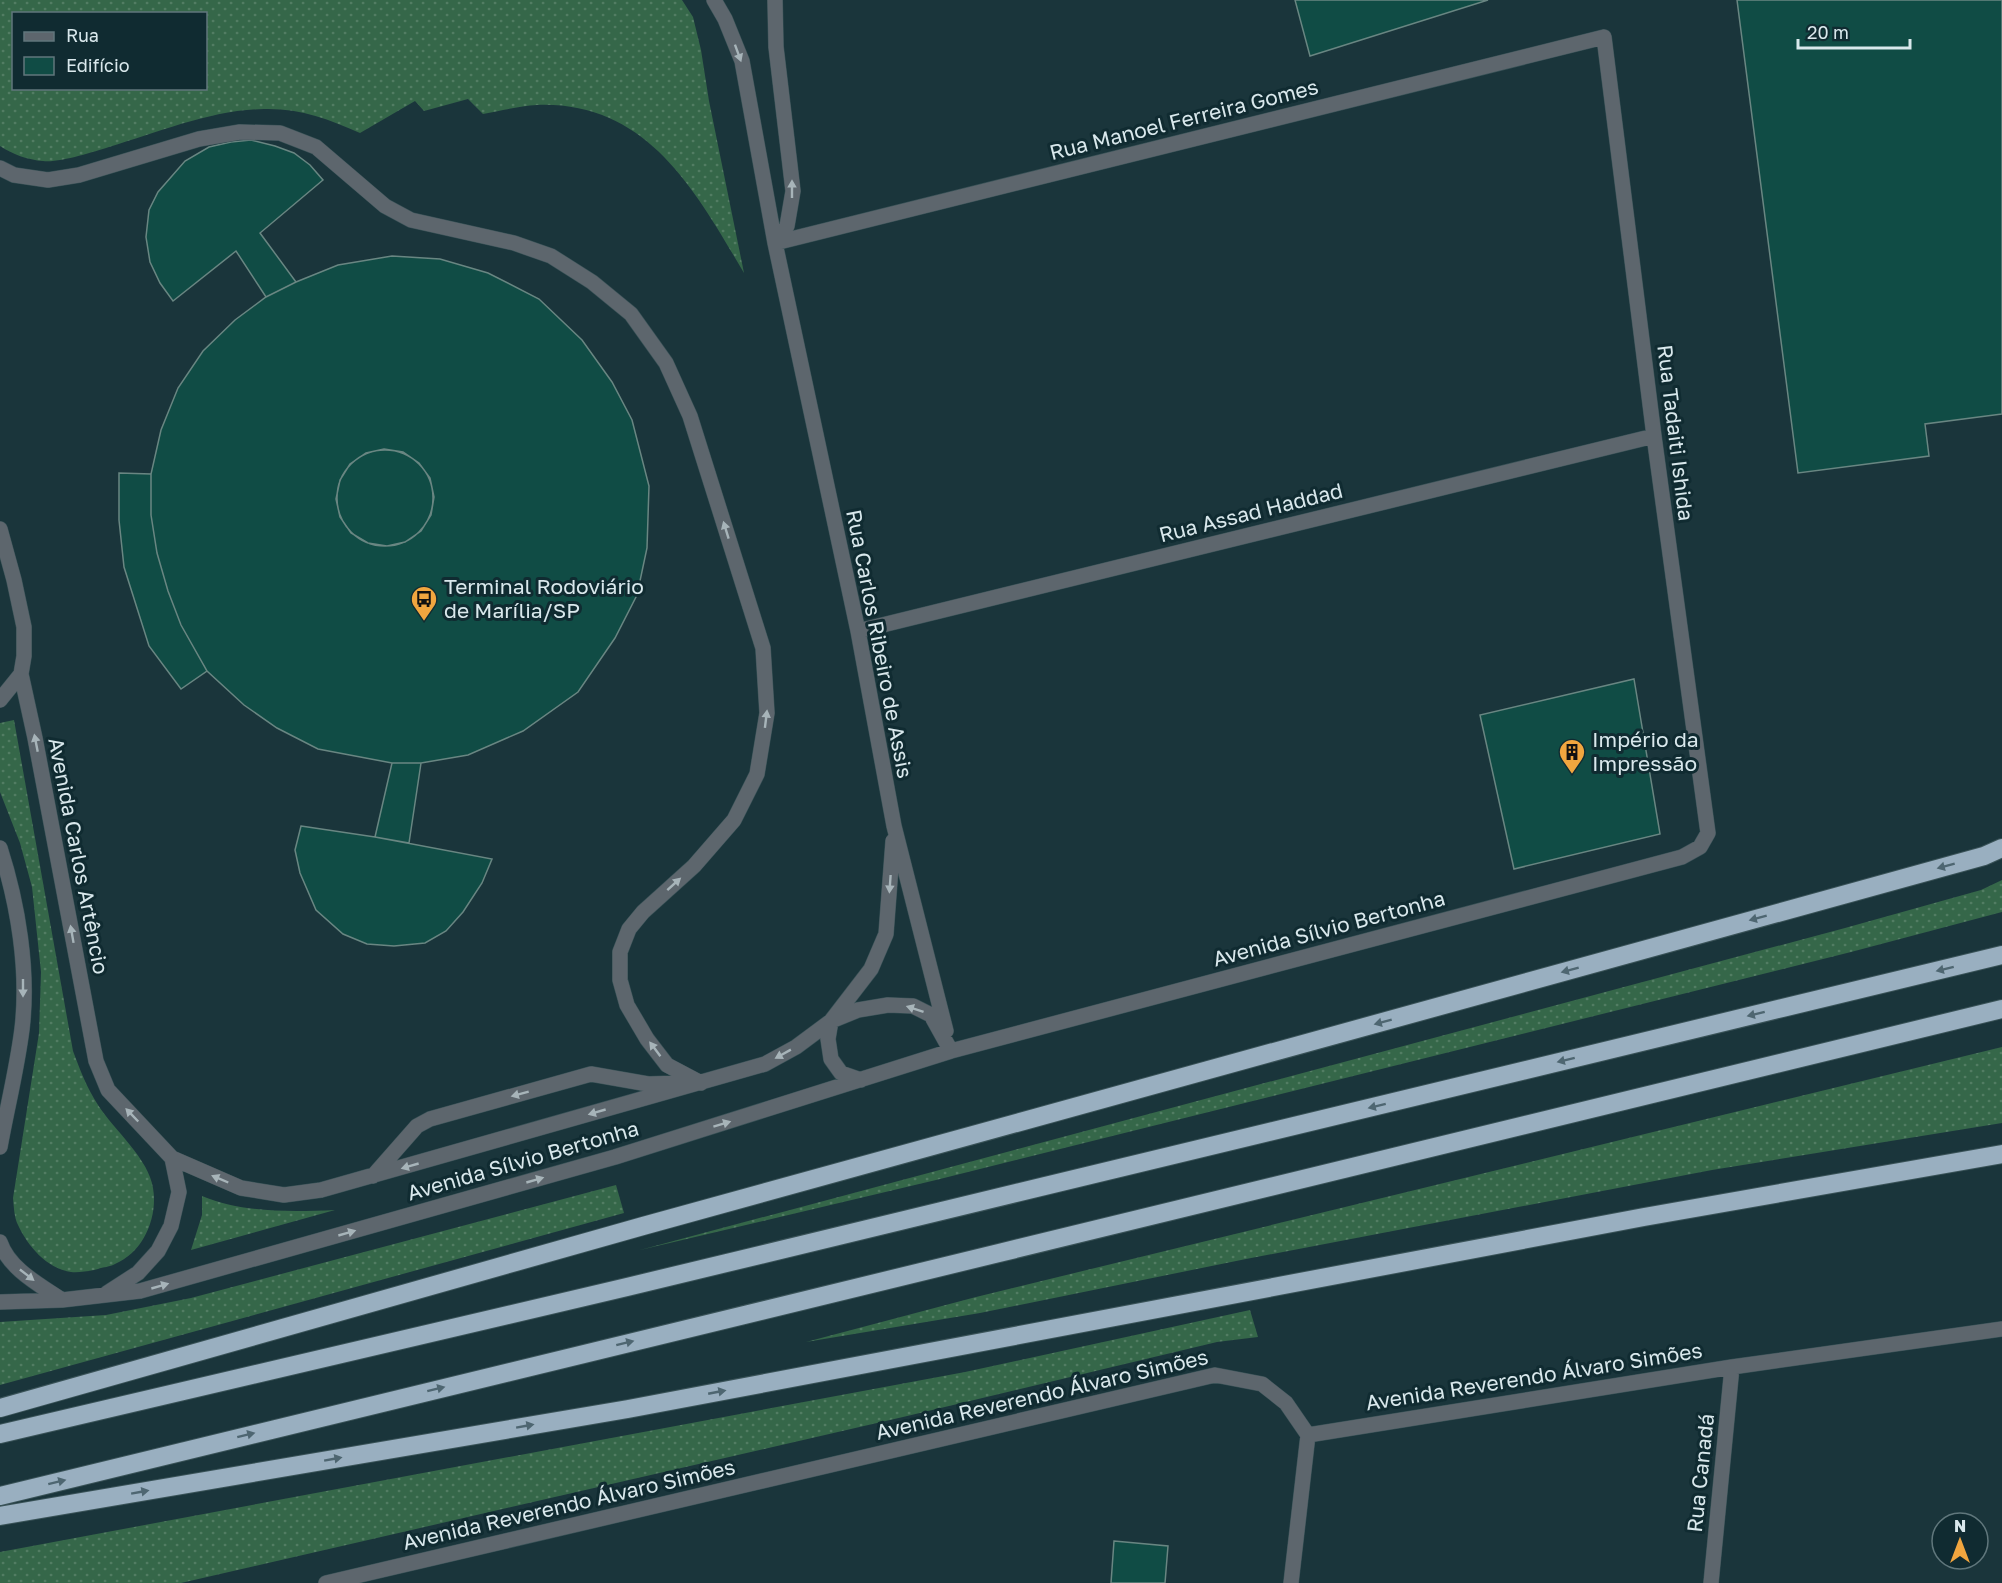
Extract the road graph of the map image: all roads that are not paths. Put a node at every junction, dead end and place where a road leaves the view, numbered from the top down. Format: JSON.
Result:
{"nodes":[{"id":1,"x":714,"y":0,"type":"edge"},
{"id":2,"x":775,"y":0,"type":"edge"},
{"id":3,"x":1604,"y":37,"type":"joint"},
{"id":4,"x":0,"y":168,"type":"edge"},
{"id":5,"x":775,"y":243,"type":"junction"},
{"id":6,"x":1654,"y":436,"type":"junction"},
{"id":7,"x":1,"y":534,"type":"edge"},
{"id":8,"x":858,"y":632,"type":"junction"},
{"id":9,"x":21,"y":674,"type":"junction"},
{"id":10,"x":0,"y":700,"type":"edge"},
{"id":11,"x":894,"y":826,"type":"junction"},
{"id":12,"x":1707,"y":833,"type":"joint"},
{"id":13,"x":0,"y":848,"type":"edge"},
{"id":14,"x":2002,"y":848,"type":"edge"},
{"id":15,"x":2002,"y":955,"type":"edge"},
{"id":16,"x":2002,"y":1009,"type":"edge"},
{"id":17,"x":831,"y":1021,"type":"junction"},
{"id":18,"x":951,"y":1051,"type":"junction"},
{"id":19,"x":861,"y":1080,"type":"junction"},
{"id":20,"x":701,"y":1083,"type":"junction"},
{"id":21,"x":0,"y":1147,"type":"edge"},
{"id":22,"x":2002,"y":1154,"type":"edge"},
{"id":23,"x":172,"y":1158,"type":"junction"},
{"id":24,"x":373,"y":1176,"type":"junction"},
{"id":25,"x":0,"y":1242,"type":"edge"},
{"id":26,"x":102,"y":1296,"type":"junction"},
{"id":27,"x":62,"y":1300,"type":"junction"},
{"id":28,"x":0,"y":1302,"type":"edge"},
{"id":29,"x":2002,"y":1329,"type":"edge"},
{"id":30,"x":1732,"y":1366,"type":"junction"},
{"id":31,"x":0,"y":1408,"type":"edge"},
{"id":32,"x":0,"y":1434,"type":"edge"},
{"id":33,"x":1308,"y":1435,"type":"junction"},
{"id":34,"x":0,"y":1496,"type":"edge"},
{"id":35,"x":0,"y":1516,"type":"edge"},
{"id":36,"x":326,"y":1583,"type":"edge"},
{"id":37,"x":1291,"y":1583,"type":"edge"},
{"id":38,"x":1711,"y":1583,"type":"edge"}],
"edges":[{"from":1,"to":5,"type":"street","name":"Rua Carlos Ribeiro de Assis","one_way":true},
{"from":5,"to":2,"type":"street","one_way":true},
{"from":3,"to":5,"type":"street","name":"Rua Manoel Ferreira Gomes"},
{"from":3,"to":6,"type":"street","name":"Rua Tadaiti Ishida"},
{"from":20,"to":4,"type":"street","one_way":true},
{"from":5,"to":8,"type":"street","name":"Rua Carlos Ribeiro de Assis"},
{"from":6,"to":8,"type":"street","name":"Rua Assad Haddad"},
{"from":6,"to":12,"type":"street","name":"Rua Tadaiti Ishida"},
{"from":7,"to":9,"type":"street","name":"Avenida Carlos Artêncio"},
{"from":8,"to":11,"type":"street","name":"Rua Carlos Ribeiro de Assis"},
{"from":9,"to":10,"type":"street"},
{"from":23,"to":9,"type":"street","name":"Avenida Carlos Artêncio","one_way":true},
{"from":11,"to":17,"type":"street","one_way":true},
{"from":11,"to":18,"type":"street","name":"Rua Carlos Ribeiro de Assis"},
{"from":12,"to":18,"type":"street","name":"Avenida Sílvio Bertonha"},
{"from":13,"to":21,"type":"street","one_way":true},
{"from":14,"to":31,"type":"highway","one_way":true},
{"from":15,"to":32,"type":"highway","one_way":true},
{"from":34,"to":16,"type":"highway","one_way":true},
{"from":18,"to":17,"type":"street","name":"Avenida Sílvio Bertonha","one_way":true},
{"from":17,"to":19,"type":"street"},
{"from":17,"to":20,"type":"street","name":"Avenida Sílvio Bertonha","one_way":true},
{"from":18,"to":19,"type":"street","name":"Avenida Sílvio Bertonha"},
{"from":26,"to":19,"type":"street","name":"Avenida Sílvio Bertonha","one_way":true},
{"from":20,"to":24,"type":"street","name":"Avenida Sílvio Bertonha","one_way":true},
{"from":20,"to":24,"type":"street","one_way":true},
{"from":35,"to":22,"type":"highway","one_way":true},
{"from":24,"to":23,"type":"street","name":"Avenida Sílvio Bertonha","one_way":true},
{"from":23,"to":26,"type":"street"},
{"from":25,"to":27,"type":"street","one_way":true},
{"from":26,"to":27,"type":"street","name":"Avenida Sílvio Bertonha"},
{"from":27,"to":28,"type":"street","name":"Avenida Sílvio Bertonha"},
{"from":29,"to":30,"type":"street","name":"Avenida Reverendo Álvaro Simões"},
{"from":30,"to":33,"type":"street","name":"Avenida Reverendo Álvaro Simões"},
{"from":30,"to":38,"type":"street","name":"Rua Canadá"},
{"from":33,"to":36,"type":"street","name":"Avenida Reverendo Álvaro Simões"},
{"from":33,"to":37,"type":"street"}]}
